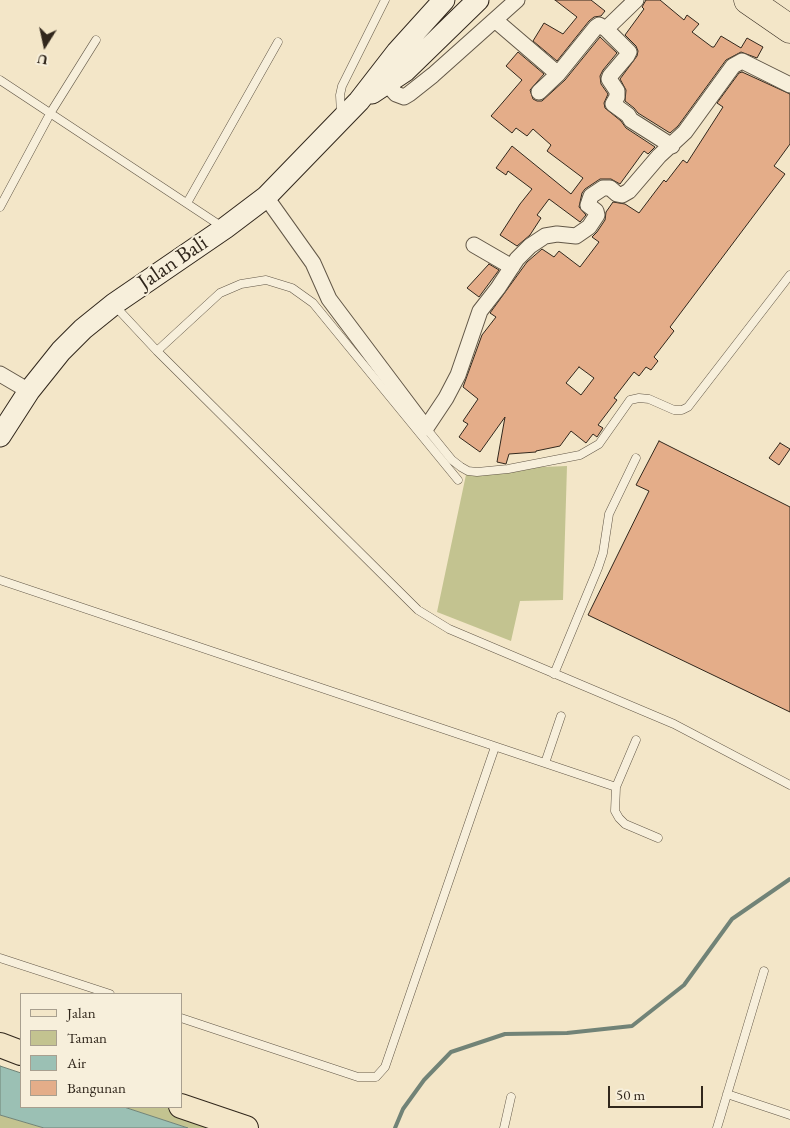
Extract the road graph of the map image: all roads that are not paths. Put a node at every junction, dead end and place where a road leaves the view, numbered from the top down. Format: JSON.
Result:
{"nodes":[{"id":1,"x":385,"y":0,"type":"edge"},
{"id":2,"x":444,"y":0,"type":"edge"},
{"id":3,"x":478,"y":0,"type":"edge"},
{"id":4,"x":517,"y":0,"type":"edge"},
{"id":5,"x":636,"y":0,"type":"edge"},
{"id":6,"x":748,"y":0,"type":"edge"},
{"id":7,"x":786,"y":18,"type":"edge"},
{"id":8,"x":495,"y":20,"type":"junction"},
{"id":9,"x":606,"y":29,"type":"junction"},
{"id":10,"x":96,"y":40,"type":"dead end"},
{"id":11,"x":278,"y":42,"type":"dead end"},
{"id":12,"x":558,"y":74,"type":"junction"},
{"id":13,"x":0,"y":80,"type":"edge"},
{"id":14,"x":387,"y":84,"type":"junction"},
{"id":15,"x":790,"y":85,"type":"edge"},
{"id":16,"x":539,"y":92,"type":"dead end"},
{"id":17,"x":359,"y":101,"type":"junction"},
{"id":18,"x":51,"y":112,"type":"junction"},
{"id":19,"x":342,"y":119,"type":"junction"},
{"id":20,"x":672,"y":146,"type":"junction"},
{"id":21,"x":266,"y":197,"type":"junction"},
{"id":22,"x":187,"y":204,"type":"junction"},
{"id":23,"x":0,"y":207,"type":"edge"},
{"id":24,"x":225,"y":228,"type":"junction"},
{"id":25,"x":474,"y":245,"type":"dead end"},
{"id":26,"x":512,"y":267,"type":"junction"},
{"id":27,"x":790,"y":276,"type":"edge"},
{"id":28,"x":114,"y":304,"type":"junction"},
{"id":29,"x":157,"y":351,"type":"junction"},
{"id":30,"x":0,"y":374,"type":"edge"},
{"id":31,"x":29,"y":391,"type":"junction"},
{"id":32,"x":426,"y":428,"type":"junction"},
{"id":33,"x":0,"y":436,"type":"edge"},
{"id":34,"x":636,"y":458,"type":"dead end"},
{"id":35,"x":458,"y":480,"type":"dead end"},
{"id":36,"x":0,"y":580,"type":"edge"},
{"id":37,"x":554,"y":674,"type":"junction"},
{"id":38,"x":561,"y":716,"type":"dead end"},
{"id":39,"x":636,"y":740,"type":"dead end"},
{"id":40,"x":495,"y":747,"type":"junction"},
{"id":41,"x":545,"y":763,"type":"junction"},
{"id":42,"x":790,"y":785,"type":"edge"},
{"id":43,"x":616,"y":787,"type":"junction"},
{"id":44,"x":658,"y":838,"type":"dead end"},
{"id":45,"x":0,"y":958,"type":"edge"},
{"id":46,"x":764,"y":971,"type":"dead end"},
{"id":47,"x":107,"y":993,"type":"edge"},
{"id":48,"x":182,"y":1018,"type":"edge"},
{"id":49,"x":0,"y":1046,"type":"edge"},
{"id":50,"x":20,"y":1053,"type":"edge"},
{"id":51,"x":727,"y":1094,"type":"junction"},
{"id":52,"x":511,"y":1097,"type":"dead end"},
{"id":53,"x":182,"y":1106,"type":"edge"},
{"id":54,"x":790,"y":1115,"type":"edge"},
{"id":55,"x":246,"y":1128,"type":"edge"},
{"id":56,"x":504,"y":1128,"type":"edge"},
{"id":57,"x":717,"y":1128,"type":"edge"}],
"edges":[{"from":1,"to":19,"type":"lane"},
{"from":2,"to":17,"type":"street","name":"Jalan Bali"},
{"from":3,"to":14,"type":"street","name":"Jalan Bali"},
{"from":4,"to":8,"type":"street"},
{"from":5,"to":9,"type":"street"},
{"from":6,"to":7,"type":"highway"},
{"from":8,"to":12,"type":"street"},
{"from":8,"to":14,"type":"street"},
{"from":9,"to":12,"type":"street"},
{"from":9,"to":20,"type":"street"},
{"from":10,"to":18,"type":"lane"},
{"from":11,"to":22,"type":"lane"},
{"from":12,"to":16,"type":"street"},
{"from":13,"to":18,"type":"lane"},
{"from":14,"to":17,"type":"street","name":"Jalan Bali"},
{"from":15,"to":20,"type":"street"},
{"from":17,"to":19,"type":"street","name":"Jalan Bali"},
{"from":18,"to":22,"type":"lane"},
{"from":18,"to":23,"type":"lane"},
{"from":19,"to":21,"type":"street","name":"Jalan Bali"},
{"from":20,"to":26,"type":"street"},
{"from":21,"to":24,"type":"street","name":"Jalan Bali"},
{"from":21,"to":32,"type":"street"},
{"from":22,"to":24,"type":"lane"},
{"from":24,"to":28,"type":"street","name":"Jalan Bali"},
{"from":25,"to":26,"type":"street"},
{"from":26,"to":32,"type":"street"},
{"from":27,"to":32,"type":"lane"},
{"from":28,"to":29,"type":"lane"},
{"from":28,"to":31,"type":"street","name":"Jalan Bali"},
{"from":29,"to":35,"type":"lane"},
{"from":29,"to":37,"type":"lane"},
{"from":30,"to":31,"type":"street"},
{"from":31,"to":33,"type":"street","name":"Jalan Bali"},
{"from":34,"to":37,"type":"lane"},
{"from":36,"to":40,"type":"lane"},
{"from":37,"to":42,"type":"lane"},
{"from":38,"to":41,"type":"lane"},
{"from":39,"to":43,"type":"lane"},
{"from":40,"to":41,"type":"lane"},
{"from":40,"to":48,"type":"lane"},
{"from":41,"to":43,"type":"lane"},
{"from":43,"to":44,"type":"lane"},
{"from":45,"to":47,"type":"lane"},
{"from":46,"to":51,"type":"lane"},
{"from":49,"to":50,"type":"main road"},
{"from":51,"to":54,"type":"lane"},
{"from":51,"to":57,"type":"lane"},
{"from":52,"to":56,"type":"lane"},
{"from":53,"to":55,"type":"main road"}]}
